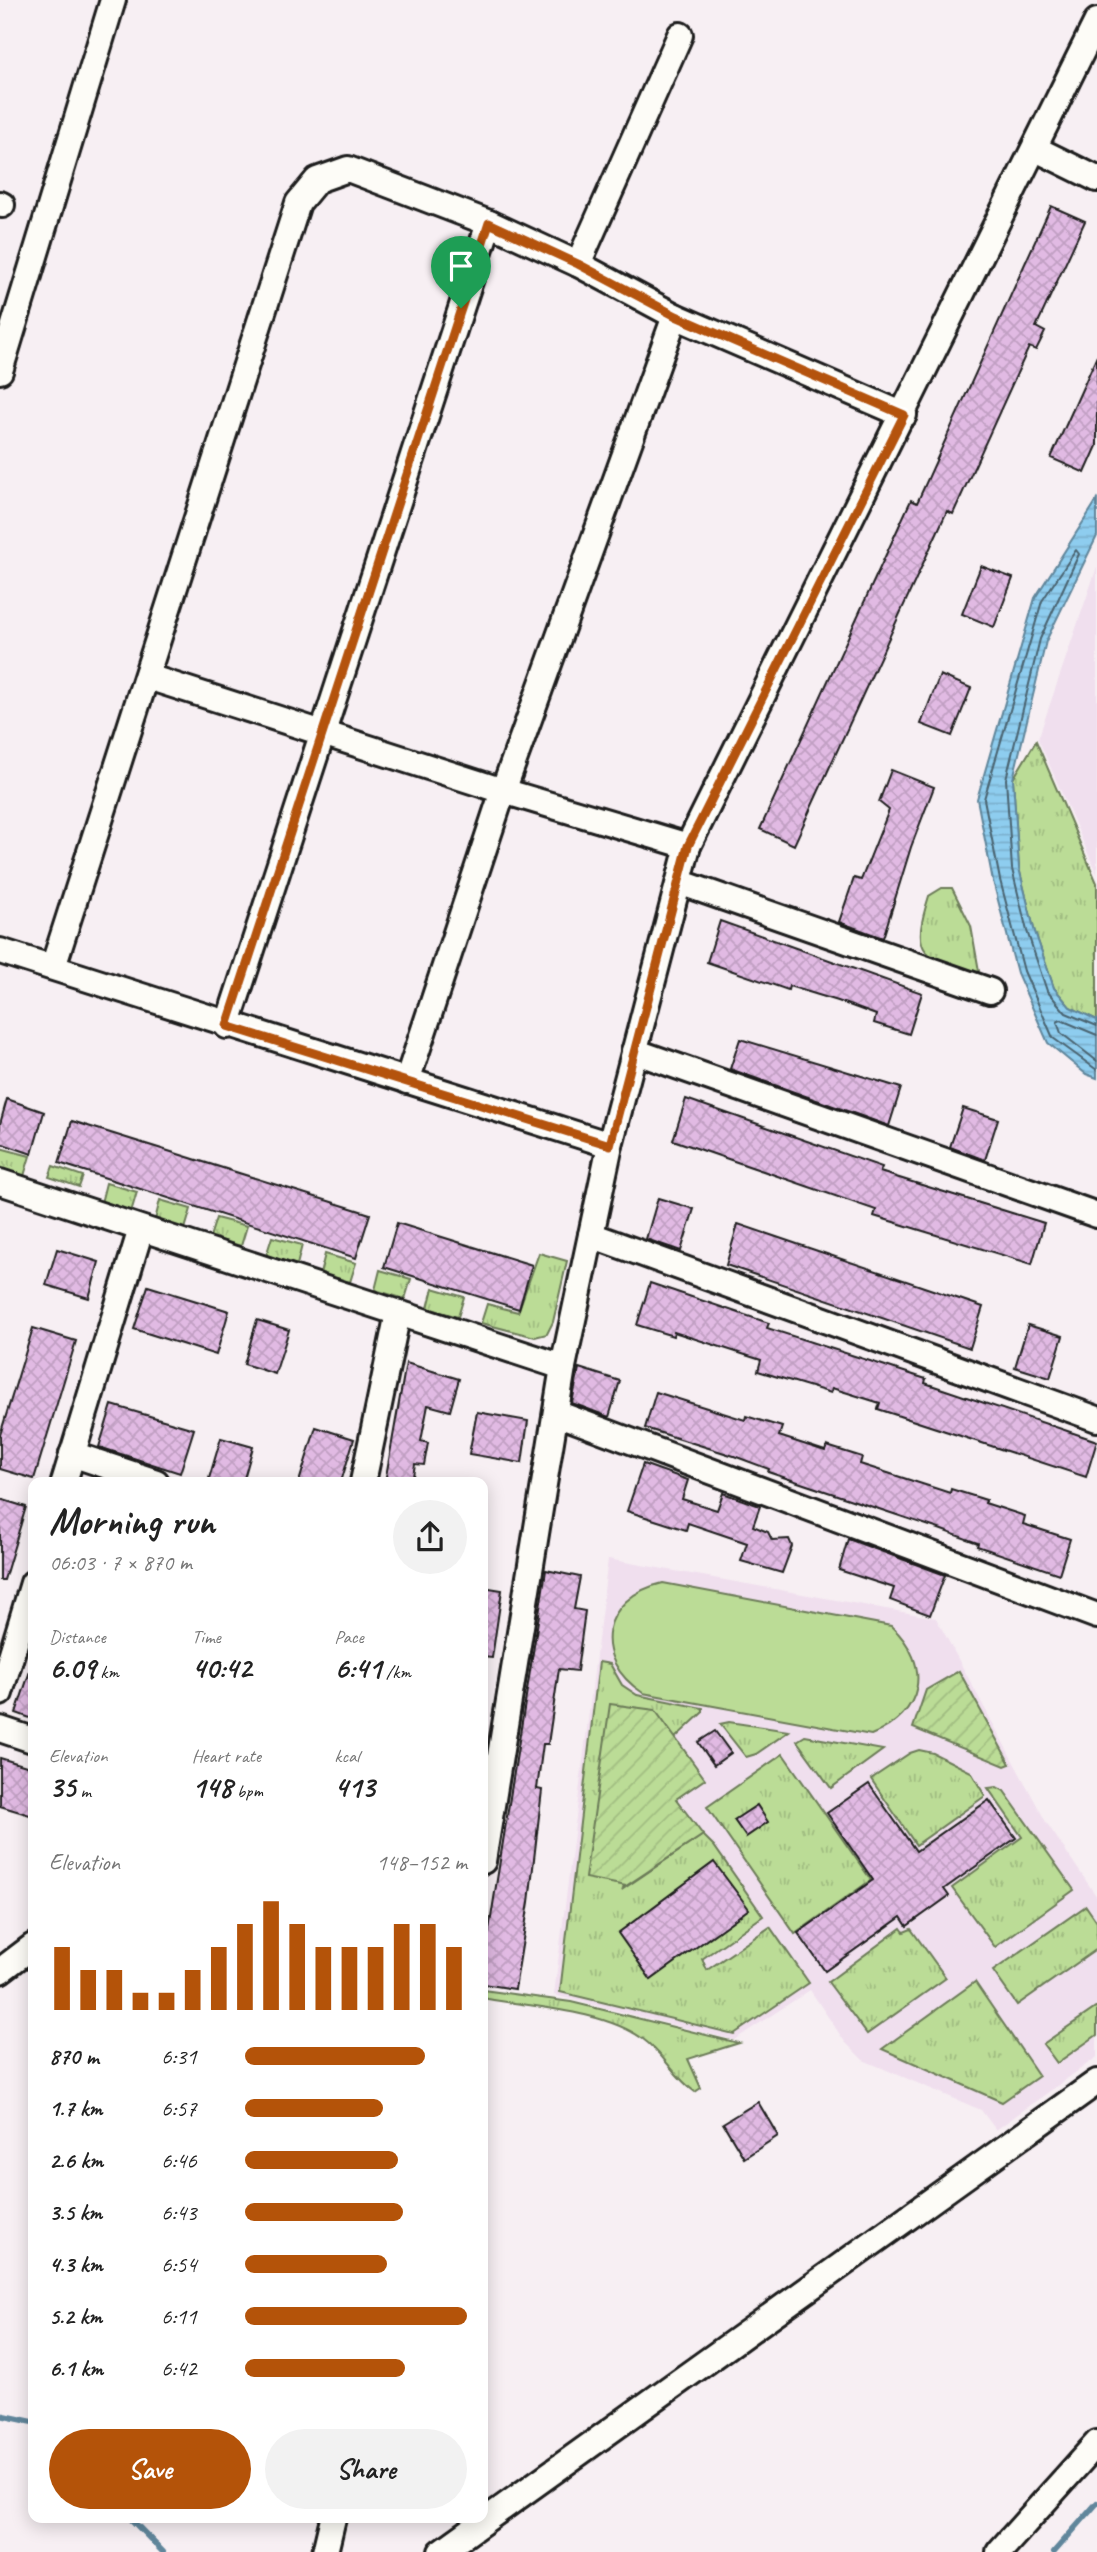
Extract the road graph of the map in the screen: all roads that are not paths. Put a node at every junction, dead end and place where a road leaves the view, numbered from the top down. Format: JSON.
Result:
{"nodes":[{"id":1,"x":113,"y":0,"type":"edge"},
{"id":2,"x":1097,"y":21,"type":"edge"},
{"id":3,"x":680,"y":35,"type":"dead end"},
{"id":4,"x":1035,"y":149,"type":"junction"},
{"id":5,"x":1097,"y":179,"type":"edge"},
{"id":6,"x":489,"y":223,"type":"junction"},
{"id":7,"x":578,"y":264,"type":"junction"},
{"id":8,"x":676,"y":316,"type":"junction"},
{"id":9,"x":0,"y":371,"type":"edge"},
{"id":10,"x":904,"y":415,"type":"junction"},
{"id":11,"x":148,"y":677,"type":"junction"},
{"id":12,"x":322,"y":734,"type":"junction"},
{"id":13,"x":503,"y":791,"type":"junction"},
{"id":14,"x":688,"y":846,"type":"junction"},
{"id":15,"x":679,"y":881,"type":"junction"},
{"id":16,"x":0,"y":951,"type":"edge"},
{"id":17,"x":53,"y":967,"type":"junction"},
{"id":18,"x":990,"y":991,"type":"dead end"},
{"id":19,"x":227,"y":1026,"type":"junction"},
{"id":20,"x":634,"y":1051,"type":"junction"},
{"id":21,"x":407,"y":1082,"type":"junction"},
{"id":22,"x":610,"y":1145,"type":"junction"},
{"id":23,"x":0,"y":1182,"type":"edge"},
{"id":24,"x":1097,"y":1215,"type":"edge"},
{"id":25,"x":141,"y":1229,"type":"junction"},
{"id":26,"x":591,"y":1235,"type":"junction"},
{"id":27,"x":398,"y":1313,"type":"junction"},
{"id":28,"x":563,"y":1367,"type":"junction"},
{"id":29,"x":556,"y":1413,"type":"junction"},
{"id":30,"x":1097,"y":1419,"type":"edge"},
{"id":31,"x":72,"y":1454,"type":"junction"},
{"id":32,"x":65,"y":1477,"type":"edge"},
{"id":33,"x":141,"y":1477,"type":"edge"},
{"id":34,"x":364,"y":1477,"type":"edge"},
{"id":35,"x":28,"y":1600,"type":"edge"},
{"id":36,"x":1097,"y":1616,"type":"edge"},
{"id":37,"x":0,"y":1693,"type":"edge"},
{"id":38,"x":0,"y":1729,"type":"edge"},
{"id":39,"x":28,"y":1739,"type":"edge"},
{"id":40,"x":488,"y":1830,"type":"edge"},
{"id":41,"x":28,"y":1950,"type":"edge"},
{"id":42,"x":0,"y":1971,"type":"edge"},
{"id":43,"x":1097,"y":2082,"type":"edge"},
{"id":44,"x":1097,"y":2443,"type":"edge"},
{"id":45,"x":488,"y":2518,"type":"edge"},
{"id":46,"x":332,"y":2523,"type":"edge"},
{"id":47,"x":481,"y":2523,"type":"edge"},
{"id":48,"x":325,"y":2552,"type":"edge"},
{"id":49,"x":441,"y":2552,"type":"edge"},
{"id":50,"x":999,"y":2552,"type":"edge"}],
"edges":[{"from":1,"to":9,"type":"street"},
{"from":2,"to":4,"type":"street"},
{"from":3,"to":7,"type":"street"},
{"from":4,"to":5,"type":"street"},
{"from":4,"to":10,"type":"street"},
{"from":6,"to":7,"type":"street"},
{"from":6,"to":11,"type":"street"},
{"from":6,"to":12,"type":"street"},
{"from":7,"to":8,"type":"street"},
{"from":8,"to":10,"type":"street"},
{"from":8,"to":13,"type":"street"},
{"from":10,"to":14,"type":"street"},
{"from":11,"to":12,"type":"street"},
{"from":11,"to":17,"type":"street"},
{"from":12,"to":13,"type":"street"},
{"from":12,"to":19,"type":"street"},
{"from":13,"to":14,"type":"street"},
{"from":13,"to":21,"type":"street"},
{"from":14,"to":15,"type":"street"},
{"from":15,"to":18,"type":"street"},
{"from":15,"to":20,"type":"street"},
{"from":16,"to":17,"type":"street"},
{"from":17,"to":19,"type":"street"},
{"from":19,"to":21,"type":"street"},
{"from":20,"to":22,"type":"street"},
{"from":20,"to":24,"type":"street"},
{"from":21,"to":22,"type":"street"},
{"from":22,"to":26,"type":"street"},
{"from":23,"to":25,"type":"street"},
{"from":25,"to":27,"type":"street"},
{"from":25,"to":31,"type":"street"},
{"from":26,"to":28,"type":"street"},
{"from":26,"to":30,"type":"street"},
{"from":27,"to":28,"type":"street"},
{"from":27,"to":34,"type":"street"},
{"from":28,"to":29,"type":"street"},
{"from":29,"to":36,"type":"street"},
{"from":29,"to":40,"type":"street"},
{"from":31,"to":32,"type":"street"},
{"from":31,"to":33,"type":"street"},
{"from":35,"to":37,"type":"street"},
{"from":38,"to":39,"type":"street"},
{"from":41,"to":42,"type":"street"},
{"from":43,"to":45,"type":"street"},
{"from":44,"to":50,"type":"street"},
{"from":46,"to":48,"type":"street"},
{"from":47,"to":49,"type":"street"}]}
